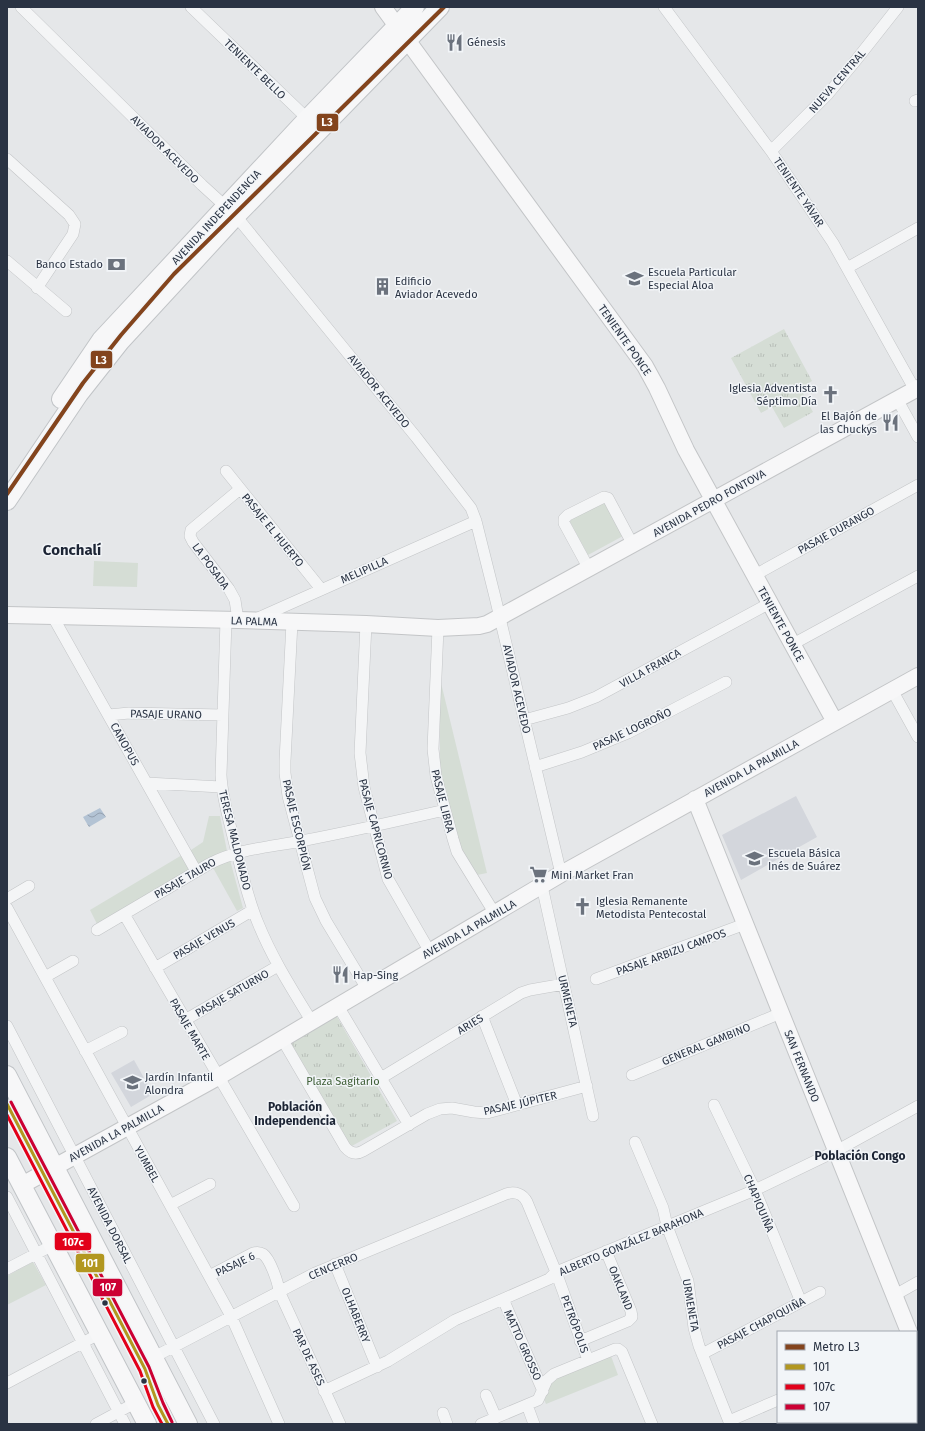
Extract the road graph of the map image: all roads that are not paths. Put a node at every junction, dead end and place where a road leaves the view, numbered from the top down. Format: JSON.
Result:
{"nodes":[{"id":1,"x":21,"y":7,"type":"edge"},
{"id":2,"x":191,"y":7,"type":"edge"},
{"id":3,"x":384,"y":7,"type":"edge"},
{"id":4,"x":415,"y":7,"type":"edge"},
{"id":5,"x":440,"y":7,"type":"edge"},
{"id":6,"x":664,"y":7,"type":"edge"},
{"id":7,"x":898,"y":7,"type":"edge"},
{"id":8,"x":397,"y":26,"type":"junction"},
{"id":9,"x":407,"y":40,"type":"junction"},
{"id":10,"x":313,"y":125,"type":"junction"},
{"id":11,"x":771,"y":151,"type":"junction"},
{"id":12,"x":7,"y":159,"type":"edge"},
{"id":13,"x":230,"y":211,"type":"junction"},
{"id":14,"x":918,"y":228,"type":"edge"},
{"id":15,"x":7,"y":261,"type":"edge"},
{"id":16,"x":847,"y":268,"type":"junction"},
{"id":17,"x":37,"y":288,"type":"junction"},
{"id":18,"x":66,"y":311,"type":"dead end"},
{"id":19,"x":916,"y":389,"type":"edge"},
{"id":20,"x":897,"y":399,"type":"junction"},
{"id":21,"x":918,"y":437,"type":"edge"},
{"id":22,"x":226,"y":471,"type":"dead end"},
{"id":23,"x":7,"y":480,"type":"edge"},
{"id":24,"x":918,"y":485,"type":"edge"},
{"id":25,"x":240,"y":489,"type":"junction"},
{"id":26,"x":7,"y":500,"type":"edge"},
{"id":27,"x":714,"y":500,"type":"junction"},
{"id":28,"x":476,"y":521,"type":"junction"},
{"id":29,"x":633,"y":545,"type":"junction"},
{"id":30,"x":589,"y":569,"type":"junction"},
{"id":31,"x":755,"y":575,"type":"junction"},
{"id":32,"x":918,"y":576,"type":"edge"},
{"id":33,"x":322,"y":589,"type":"junction"},
{"id":34,"x":770,"y":603,"type":"junction"},
{"id":35,"x":7,"y":615,"type":"edge"},
{"id":36,"x":53,"y":617,"type":"junction"},
{"id":37,"x":500,"y":618,"type":"junction"},
{"id":38,"x":239,"y":620,"type":"junction"},
{"id":39,"x":292,"y":622,"type":"junction"},
{"id":40,"x":366,"y":624,"type":"junction"},
{"id":41,"x":438,"y":628,"type":"junction"},
{"id":42,"x":793,"y":644,"type":"junction"},
{"id":43,"x":918,"y":676,"type":"edge"},
{"id":44,"x":726,"y":682,"type":"dead end"},
{"id":45,"x":892,"y":690,"type":"junction"},
{"id":46,"x":223,"y":714,"type":"junction"},
{"id":47,"x":109,"y":715,"type":"junction"},
{"id":48,"x":524,"y":720,"type":"junction"},
{"id":49,"x":835,"y":722,"type":"junction"},
{"id":50,"x":918,"y":737,"type":"edge"},
{"id":51,"x":535,"y":767,"type":"junction"},
{"id":52,"x":147,"y":783,"type":"junction"},
{"id":53,"x":221,"y":787,"type":"junction"},
{"id":54,"x":695,"y":799,"type":"junction"},
{"id":55,"x":445,"y":810,"type":"junction"},
{"id":56,"x":373,"y":826,"type":"junction"},
{"id":57,"x":300,"y":841,"type":"junction"},
{"id":58,"x":237,"y":853,"type":"junction"},
{"id":59,"x":196,"y":871,"type":"junction"},
{"id":60,"x":561,"y":874,"type":"junction"},
{"id":61,"x":29,"y":886,"type":"dead end"},
{"id":62,"x":542,"y":886,"type":"junction"},
{"id":63,"x":7,"y":899,"type":"edge"},
{"id":64,"x":7,"y":908,"type":"edge"},
{"id":65,"x":253,"y":910,"type":"junction"},
{"id":66,"x":124,"y":914,"type":"junction"},
{"id":67,"x":495,"y":914,"type":"junction"},
{"id":68,"x":745,"y":924,"type":"junction"},
{"id":69,"x":97,"y":930,"type":"dead end"},
{"id":70,"x":430,"y":952,"type":"junction"},
{"id":71,"x":73,"y":961,"type":"dead end"},
{"id":72,"x":278,"y":966,"type":"junction"},
{"id":73,"x":155,"y":968,"type":"junction"},
{"id":74,"x":45,"y":977,"type":"junction"},
{"id":75,"x":596,"y":979,"type":"dead end"},
{"id":76,"x":564,"y":984,"type":"junction"},
{"id":77,"x":367,"y":989,"type":"junction"},
{"id":78,"x":338,"y":1006,"type":"junction"},
{"id":79,"x":781,"y":1013,"type":"junction"},
{"id":80,"x":482,"y":1016,"type":"junction"},
{"id":81,"x":185,"y":1020,"type":"junction"},
{"id":82,"x":312,"y":1022,"type":"junction"},
{"id":83,"x":7,"y":1026,"type":"edge"},
{"id":84,"x":122,"y":1032,"type":"dead end"},
{"id":85,"x":282,"y":1039,"type":"junction"},
{"id":86,"x":86,"y":1051,"type":"junction"},
{"id":87,"x":632,"y":1074,"type":"dead end"},
{"id":88,"x":7,"y":1075,"type":"edge"},
{"id":89,"x":218,"y":1078,"type":"junction"},
{"id":90,"x":381,"y":1078,"type":"junction"},
{"id":91,"x":587,"y":1086,"type":"junction"},
{"id":92,"x":517,"y":1105,"type":"junction"},
{"id":93,"x":714,"y":1106,"type":"dead end"},
{"id":94,"x":918,"y":1106,"type":"edge"},
{"id":95,"x":594,"y":1116,"type":"dead end"},
{"id":96,"x":409,"y":1125,"type":"junction"},
{"id":97,"x":127,"y":1127,"type":"junction"},
{"id":98,"x":635,"y":1142,"type":"dead end"},
{"id":99,"x":836,"y":1151,"type":"junction"},
{"id":100,"x":74,"y":1156,"type":"junction"},
{"id":101,"x":7,"y":1157,"type":"edge"},
{"id":102,"x":54,"y":1167,"type":"junction"},
{"id":103,"x":210,"y":1184,"type":"dead end"},
{"id":104,"x":22,"y":1185,"type":"junction"},
{"id":105,"x":755,"y":1190,"type":"junction"},
{"id":106,"x":519,"y":1194,"type":"joint"},
{"id":107,"x":7,"y":1197,"type":"edge"},
{"id":108,"x":170,"y":1205,"type":"junction"},
{"id":109,"x":294,"y":1206,"type":"dead end"},
{"id":110,"x":667,"y":1226,"type":"junction"},
{"id":111,"x":53,"y":1245,"type":"junction"},
{"id":112,"x":606,"y":1251,"type":"junction"},
{"id":113,"x":260,"y":1252,"type":"joint"},
{"id":114,"x":36,"y":1254,"type":"junction"},
{"id":115,"x":335,"y":1264,"type":"junction"},
{"id":116,"x":7,"y":1269,"type":"edge"},
{"id":117,"x":556,"y":1272,"type":"junction"},
{"id":118,"x":209,"y":1276,"type":"junction"},
{"id":119,"x":918,"y":1282,"type":"edge"},
{"id":120,"x":279,"y":1291,"type":"junction"},
{"id":121,"x":820,"y":1292,"type":"dead end"},
{"id":122,"x":895,"y":1295,"type":"junction"},
{"id":123,"x":503,"y":1299,"type":"junction"},
{"id":124,"x":801,"y":1302,"type":"junction"},
{"id":125,"x":231,"y":1316,"type":"junction"},
{"id":126,"x":909,"y":1331,"type":"edge"},
{"id":127,"x":99,"y":1334,"type":"junction"},
{"id":128,"x":580,"y":1341,"type":"junction"},
{"id":129,"x":83,"y":1343,"type":"junction"},
{"id":130,"x":173,"y":1346,"type":"junction"},
{"id":131,"x":702,"y":1354,"type":"junction"},
{"id":132,"x":154,"y":1357,"type":"junction"},
{"id":133,"x":588,"y":1360,"type":"junction"},
{"id":134,"x":377,"y":1367,"type":"junction"},
{"id":135,"x":7,"y":1383,"type":"edge"},
{"id":136,"x":324,"y":1391,"type":"junction"},
{"id":137,"x":543,"y":1391,"type":"junction"},
{"id":138,"x":486,"y":1395,"type":"dead end"},
{"id":139,"x":777,"y":1400,"type":"edge"},
{"id":140,"x":136,"y":1403,"type":"junction"},
{"id":141,"x":527,"y":1405,"type":"junction"},
{"id":142,"x":119,"y":1412,"type":"junction"},
{"id":143,"x":443,"y":1413,"type":"dead end"},
{"id":144,"x":496,"y":1418,"type":"junction"},
{"id":145,"x":649,"y":1423,"type":"edge"},
{"id":146,"x":729,"y":1423,"type":"edge"},
{"id":147,"x":96,"y":1424,"type":"edge"},
{"id":148,"x":126,"y":1424,"type":"edge"},
{"id":149,"x":146,"y":1424,"type":"edge"},
{"id":150,"x":188,"y":1424,"type":"edge"},
{"id":151,"x":214,"y":1424,"type":"edge"},
{"id":152,"x":279,"y":1424,"type":"edge"},
{"id":153,"x":340,"y":1424,"type":"edge"},
{"id":154,"x":447,"y":1424,"type":"edge"},
{"id":155,"x":481,"y":1424,"type":"edge"},
{"id":156,"x":534,"y":1424,"type":"edge"}],
"edges":[{"from":1,"to":13,"type":"street","name":"AVIADOR ACEVEDO"},
{"from":2,"to":10,"type":"street","name":"TENIENTE BELLO"},
{"from":3,"to":8,"type":"street","name":"TENIENTE PONCE"},
{"from":4,"to":8,"type":"main road","name":"AVENIDA INDEPENDENCIA"},
{"from":5,"to":9,"type":"main road","name":"AVENIDA INDEPENDENCIA"},
{"from":6,"to":11,"type":"street","name":"TENIENTE YÁVAR"},
{"from":7,"to":11,"type":"street","name":"NUEVA CENTRAL"},
{"from":8,"to":9,"type":"street","name":"TENIENTE PONCE"},
{"from":8,"to":10,"type":"main road","name":"AVENIDA INDEPENDENCIA"},
{"from":9,"to":10,"type":"main road","name":"AVENIDA INDEPENDENCIA"},
{"from":9,"to":27,"type":"street","name":"TENIENTE PONCE"},
{"from":10,"to":13,"type":"main road","name":"AVENIDA INDEPENDENCIA"},
{"from":11,"to":16,"type":"street","name":"TENIENTE YÁVAR"},
{"from":12,"to":17,"type":"street"},
{"from":13,"to":23,"type":"main road","name":"AVENIDA INDEPENDENCIA"},
{"from":13,"to":26,"type":"main road","name":"AVENIDA INDEPENDENCIA"},
{"from":13,"to":28,"type":"street","name":"AVIADOR ACEVEDO"},
{"from":14,"to":16,"type":"street"},
{"from":15,"to":17,"type":"street"},
{"from":16,"to":19,"type":"street","name":"TENIENTE YÁVAR"},
{"from":17,"to":18,"type":"street"},
{"from":19,"to":20,"type":"street","name":"AVENIDA PEDRO FONTOVA"},
{"from":20,"to":21,"type":"street"},
{"from":20,"to":27,"type":"street","name":"AVENIDA PEDRO FONTOVA"},
{"from":22,"to":25,"type":"street","name":"PASAJE EL HUERTO"},
{"from":24,"to":31,"type":"street","name":"PASAJE DURANGO"},
{"from":25,"to":33,"type":"street","name":"PASAJE EL HUERTO"},
{"from":25,"to":38,"type":"street","name":"LA POSADA"},
{"from":27,"to":29,"type":"street","name":"AVENIDA PEDRO FONTOVA"},
{"from":27,"to":31,"type":"street","name":"TENIENTE PONCE"},
{"from":28,"to":33,"type":"street","name":"MELIPILLA"},
{"from":28,"to":37,"type":"street","name":"AVIADOR ACEVEDO"},
{"from":29,"to":30,"type":"street","name":"AVENIDA PEDRO FONTOVA"},
{"from":29,"to":30,"type":"street"},
{"from":30,"to":37,"type":"street","name":"AVENIDA PEDRO FONTOVA"},
{"from":31,"to":34,"type":"street","name":"TENIENTE PONCE"},
{"from":32,"to":42,"type":"street"},
{"from":33,"to":38,"type":"street","name":"MELIPILLA"},
{"from":34,"to":42,"type":"street","name":"TENIENTE PONCE"},
{"from":34,"to":48,"type":"street","name":"VILLA FRANCA"},
{"from":35,"to":36,"type":"street","name":"LA PALMA"},
{"from":36,"to":38,"type":"street","name":"LA PALMA"},
{"from":36,"to":47,"type":"street","name":"CANOPUS"},
{"from":37,"to":41,"type":"street","name":"LA PALMA"},
{"from":37,"to":48,"type":"street","name":"AVIADOR ACEVEDO"},
{"from":38,"to":39,"type":"street","name":"LA PALMA"},
{"from":38,"to":46,"type":"street","name":"TERESA MALDONADO"},
{"from":39,"to":40,"type":"street","name":"LA PALMA"},
{"from":39,"to":57,"type":"street","name":"PASAJE ESCORPIÓN"},
{"from":40,"to":41,"type":"street","name":"LA PALMA"},
{"from":40,"to":56,"type":"street","name":"PASAJE CAPRICORNIO"},
{"from":41,"to":55,"type":"street","name":"PASAJE LIBRA"},
{"from":42,"to":49,"type":"street","name":"TENIENTE PONCE"},
{"from":43,"to":45,"type":"street","name":"AVENIDA LA PALMILLA"},
{"from":44,"to":51,"type":"street","name":"PASAJE LOGROÑO"},
{"from":45,"to":49,"type":"street","name":"AVENIDA LA PALMILLA"},
{"from":45,"to":50,"type":"street"},
{"from":46,"to":47,"type":"street","name":"PASAJE URANO"},
{"from":46,"to":53,"type":"street","name":"TERESA MALDONADO"},
{"from":47,"to":52,"type":"street","name":"CANOPUS"},
{"from":48,"to":51,"type":"street","name":"AVIADOR ACEVEDO"},
{"from":49,"to":54,"type":"street","name":"AVENIDA LA PALMILLA"},
{"from":51,"to":60,"type":"street","name":"AVIADOR ACEVEDO"},
{"from":52,"to":53,"type":"street"},
{"from":52,"to":59,"type":"street","name":"CANOPUS"},
{"from":53,"to":58,"type":"street","name":"TERESA MALDONADO"},
{"from":54,"to":60,"type":"street","name":"AVENIDA LA PALMILLA"},
{"from":54,"to":68,"type":"street","name":"SAN FERNANDO"},
{"from":55,"to":56,"type":"street","name":"PASAJE TAURO"},
{"from":55,"to":67,"type":"street","name":"PASAJE LIBRA"},
{"from":56,"to":57,"type":"street","name":"PASAJE TAURO"},
{"from":56,"to":70,"type":"street","name":"PASAJE CAPRICORNIO"},
{"from":57,"to":58,"type":"street","name":"PASAJE TAURO"},
{"from":57,"to":77,"type":"street","name":"PASAJE ESCORPIÓN"},
{"from":58,"to":59,"type":"street","name":"PASAJE TAURO"},
{"from":58,"to":65,"type":"street","name":"TERESA MALDONADO"},
{"from":59,"to":66,"type":"street","name":"PASAJE TAURO"},
{"from":60,"to":62,"type":"street","name":"AVENIDA LA PALMILLA"},
{"from":61,"to":63,"type":"street"},
{"from":62,"to":67,"type":"street","name":"AVENIDA LA PALMILLA"},
{"from":62,"to":76,"type":"street","name":"URMENETA"},
{"from":64,"to":74,"type":"street","name":"YUMBEL"},
{"from":65,"to":72,"type":"street","name":"TERESA MALDONADO"},
{"from":65,"to":73,"type":"street","name":"PASAJE VENUS"},
{"from":66,"to":69,"type":"street","name":"PASAJE TAURO"},
{"from":66,"to":73,"type":"street","name":"PASAJE MARTE"},
{"from":67,"to":70,"type":"street","name":"AVENIDA LA PALMILLA"},
{"from":68,"to":75,"type":"street","name":"PASAJE ARBIZU CAMPOS"},
{"from":68,"to":79,"type":"street","name":"SAN FERNANDO"},
{"from":70,"to":77,"type":"street","name":"AVENIDA LA PALMILLA"},
{"from":71,"to":74,"type":"street"},
{"from":72,"to":81,"type":"street","name":"PASAJE SATURNO"},
{"from":72,"to":82,"type":"street","name":"TERESA MALDONADO"},
{"from":73,"to":81,"type":"street","name":"PASAJE MARTE"},
{"from":74,"to":86,"type":"street","name":"YUMBEL"},
{"from":76,"to":80,"type":"street","name":"ARIES"},
{"from":76,"to":91,"type":"street","name":"URMENETA"},
{"from":77,"to":78,"type":"street","name":"AVENIDA LA PALMILLA"},
{"from":78,"to":82,"type":"street","name":"AVENIDA LA PALMILLA"},
{"from":78,"to":90,"type":"street"},
{"from":79,"to":87,"type":"street","name":"GENERAL GAMBINO"},
{"from":79,"to":99,"type":"street","name":"SAN FERNANDO"},
{"from":80,"to":90,"type":"street","name":"ARIES"},
{"from":80,"to":92,"type":"street"},
{"from":81,"to":89,"type":"street","name":"PASAJE MARTE"},
{"from":82,"to":85,"type":"street","name":"AVENIDA LA PALMILLA"},
{"from":83,"to":100,"type":"street","name":"AVENIDA DORSAL"},
{"from":84,"to":86,"type":"street"},
{"from":85,"to":89,"type":"street","name":"AVENIDA LA PALMILLA"},
{"from":85,"to":96,"type":"street","name":"PASAJE JÚPITER"},
{"from":86,"to":97,"type":"street","name":"YUMBEL"},
{"from":88,"to":102,"type":"main road","name":"AVENIDA DORSAL"},
{"from":89,"to":97,"type":"street","name":"AVENIDA LA PALMILLA"},
{"from":89,"to":109,"type":"street","name":"PASAJE MARTE"},
{"from":90,"to":96,"type":"street"},
{"from":91,"to":92,"type":"street","name":"PASAJE JÚPITER"},
{"from":91,"to":95,"type":"street","name":"URMENETA"},
{"from":92,"to":96,"type":"street","name":"PASAJE JÚPITER"},
{"from":93,"to":105,"type":"street","name":"CHAPIQUIÑA"},
{"from":94,"to":99,"type":"street","name":"ALBERTO GONZÁLEZ BARAHONA"},
{"from":97,"to":100,"type":"street","name":"AVENIDA LA PALMILLA"},
{"from":97,"to":108,"type":"street","name":"YUMBEL"},
{"from":98,"to":110,"type":"street","name":"URMENETA"},
{"from":99,"to":105,"type":"street","name":"ALBERTO GONZÁLEZ BARAHONA"},
{"from":99,"to":122,"type":"street","name":"SAN FERNANDO"},
{"from":100,"to":102,"type":"street","name":"AVENIDA LA PALMILLA"},
{"from":100,"to":130,"type":"street","name":"AVENIDA DORSAL"},
{"from":101,"to":104,"type":"main road"},
{"from":102,"to":104,"type":"street","name":"AVENIDA LA PALMILLA"},
{"from":102,"to":132,"type":"main road","name":"AVENIDA DORSAL"},
{"from":103,"to":108,"type":"street"},
{"from":104,"to":111,"type":"main road"},
{"from":105,"to":110,"type":"street","name":"ALBERTO GONZÁLEZ BARAHONA"},
{"from":105,"to":124,"type":"street","name":"CHAPIQUIÑA"},
{"from":106,"to":115,"type":"street","name":"CENCERRO"},
{"from":106,"to":117,"type":"street","name":"PETRÓPOLIS"},
{"from":107,"to":114,"type":"street"},
{"from":108,"to":118,"type":"street","name":"YUMBEL"},
{"from":110,"to":112,"type":"street","name":"ALBERTO GONZÁLEZ BARAHONA"},
{"from":110,"to":131,"type":"street","name":"URMENETA"},
{"from":111,"to":114,"type":"street"},
{"from":111,"to":127,"type":"main road"},
{"from":112,"to":117,"type":"street","name":"ALBERTO GONZÁLEZ BARAHONA"},
{"from":112,"to":128,"type":"street","name":"OAKLAND"},
{"from":113,"to":118,"type":"street","name":"PASAJE 6"},
{"from":113,"to":120,"type":"street","name":"PAR DE ASES"},
{"from":114,"to":116,"type":"street"},
{"from":114,"to":129,"type":"street"},
{"from":115,"to":120,"type":"street","name":"CENCERRO"},
{"from":115,"to":134,"type":"street","name":"OLHABERRY"},
{"from":117,"to":123,"type":"street","name":"ALBERTO GONZÁLEZ BARAHONA"},
{"from":117,"to":128,"type":"street","name":"PETRÓPOLIS"},
{"from":118,"to":125,"type":"street","name":"YUMBEL"},
{"from":119,"to":122,"type":"street"},
{"from":120,"to":125,"type":"street","name":"CENCERRO"},
{"from":120,"to":136,"type":"street","name":"PAR DE ASES"},
{"from":121,"to":124,"type":"street","name":"PASAJE CHAPIQUIÑA"},
{"from":122,"to":126,"type":"street","name":"SAN FERNANDO"},
{"from":123,"to":134,"type":"street","name":"ALBERTO GONZÁLEZ BARAHONA"},
{"from":123,"to":137,"type":"street","name":"MATTO GROSSO"},
{"from":124,"to":131,"type":"street","name":"PASAJE CHAPIQUIÑA"},
{"from":125,"to":130,"type":"street","name":"CENCERRO"},
{"from":125,"to":152,"type":"street","name":"YUMBEL"},
{"from":127,"to":129,"type":"street"},
{"from":127,"to":140,"type":"main road"},
{"from":128,"to":133,"type":"street","name":"PETRÓPOLIS"},
{"from":129,"to":135,"type":"street"},
{"from":129,"to":142,"type":"street"},
{"from":130,"to":132,"type":"street","name":"CENCERRO"},
{"from":130,"to":151,"type":"street","name":"AVENIDA DORSAL"},
{"from":131,"to":146,"type":"street","name":"URMENETA"},
{"from":132,"to":150,"type":"main road","name":"AVENIDA DORSAL"},
{"from":133,"to":137,"type":"street"},
{"from":133,"to":145,"type":"street","name":"PETRÓPOLIS"},
{"from":134,"to":136,"type":"street","name":"ALBERTO GONZÁLEZ BARAHONA"},
{"from":136,"to":153,"type":"street","name":"PAR DE ASES"},
{"from":137,"to":141,"type":"street"},
{"from":138,"to":144,"type":"street"},
{"from":139,"to":146,"type":"street"},
{"from":140,"to":142,"type":"street"},
{"from":140,"to":149,"type":"main road"},
{"from":141,"to":144,"type":"street"},
{"from":141,"to":156,"type":"street"},
{"from":142,"to":147,"type":"street"},
{"from":142,"to":148,"type":"street"},
{"from":143,"to":154,"type":"street"},
{"from":144,"to":155,"type":"street"}]}
